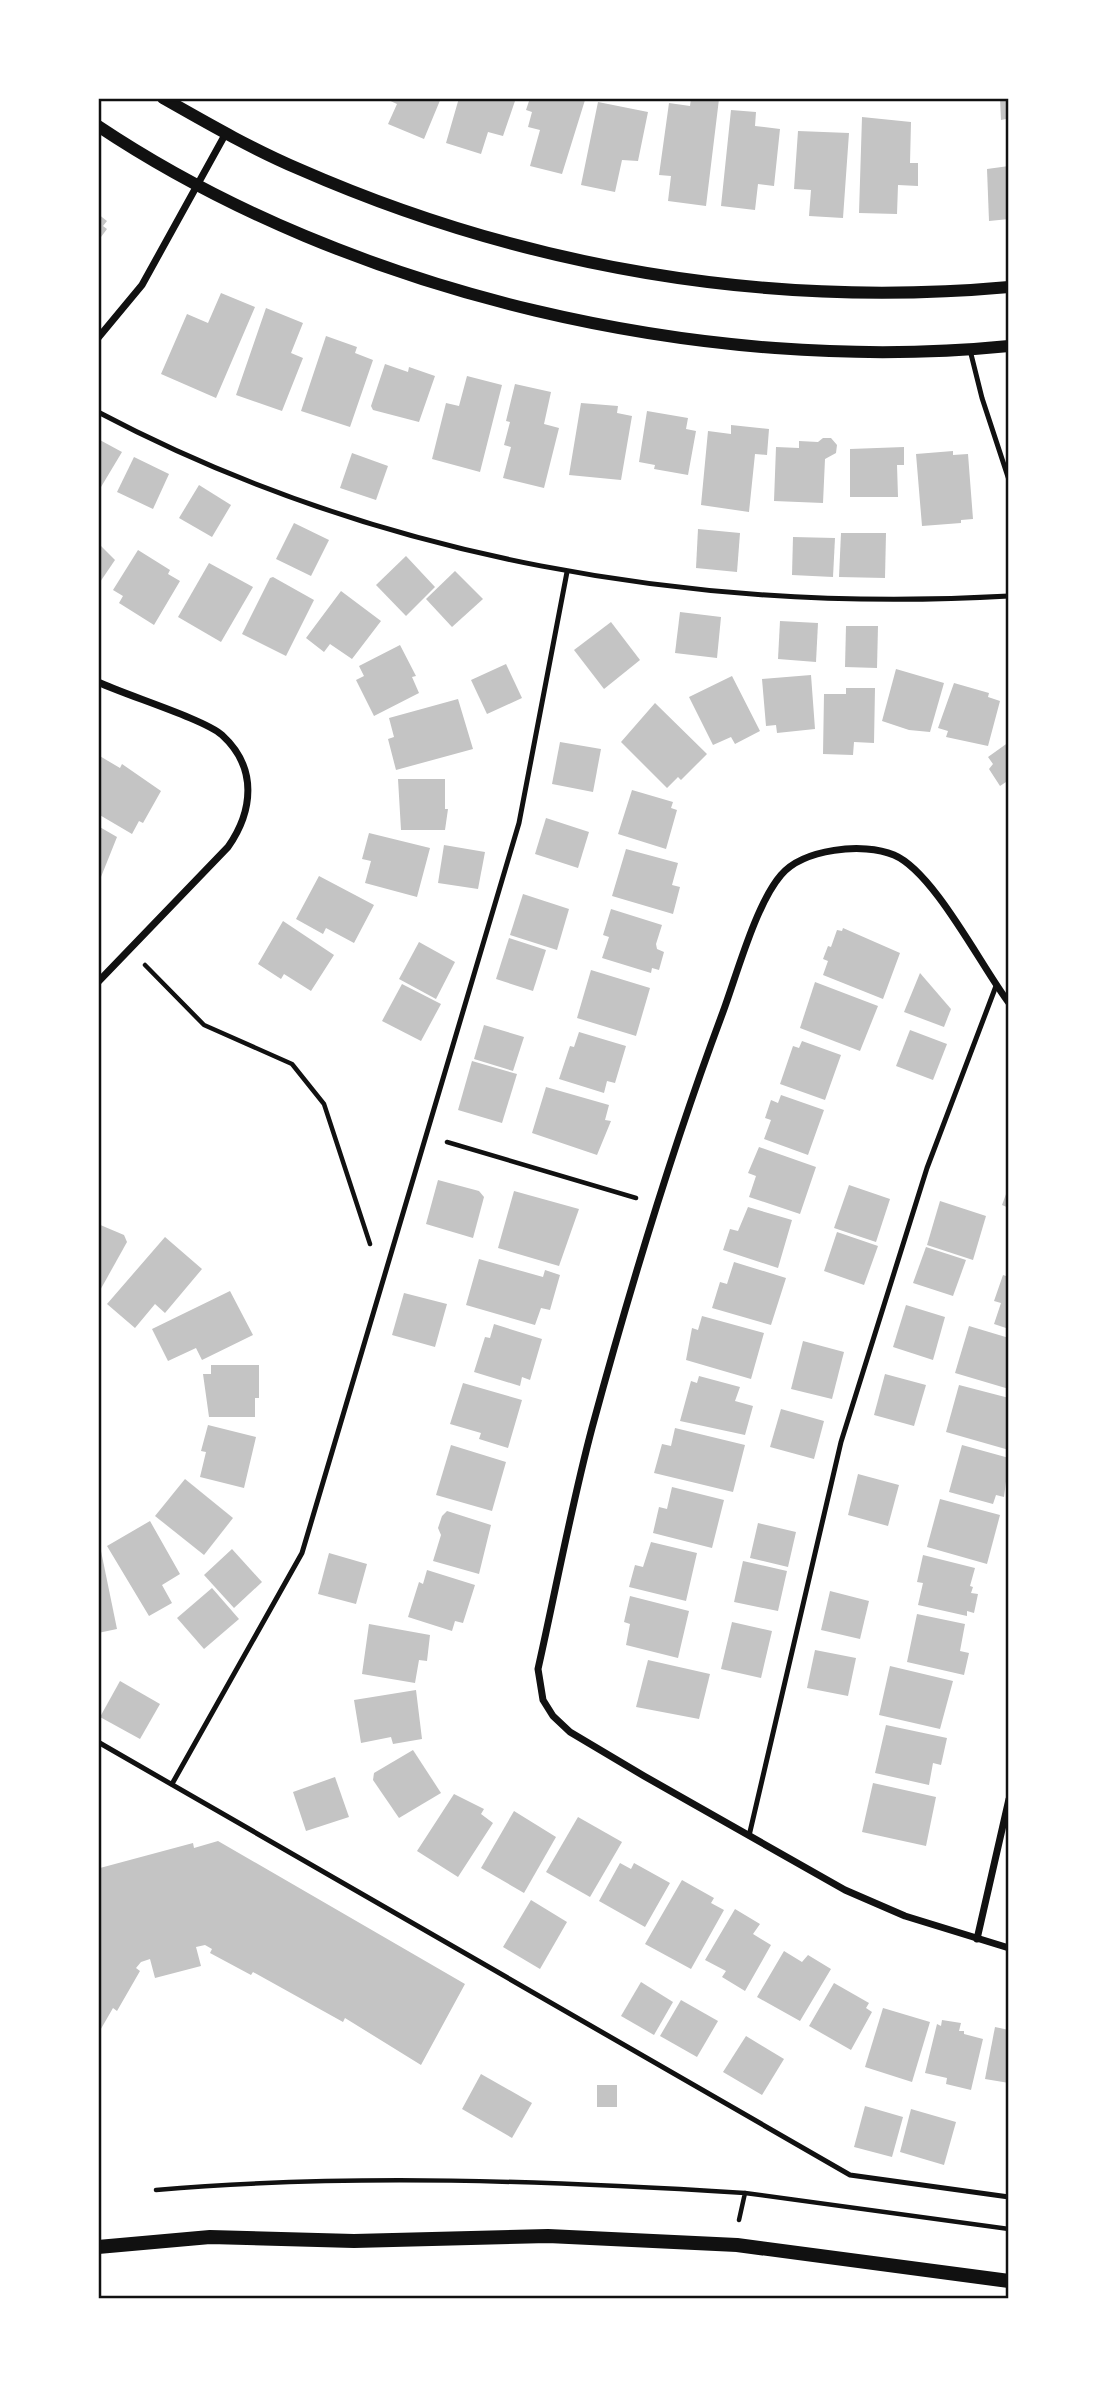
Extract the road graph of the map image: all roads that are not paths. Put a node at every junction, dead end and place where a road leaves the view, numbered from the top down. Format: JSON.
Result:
{"nodes":[{"id":1,"x":163,"y":98,"type":"edge"},
{"id":2,"x":98,"y":127,"type":"edge"},
{"id":3,"x":226,"y":133,"type":"junction"},
{"id":4,"x":199,"y":185,"type":"junction"},
{"id":5,"x":1009,"y":287,"type":"edge"},
{"id":6,"x":98,"y":338,"type":"edge"},
{"id":7,"x":1009,"y":346,"type":"edge"},
{"id":8,"x":970,"y":350,"type":"junction"},
{"id":9,"x":98,"y":412,"type":"edge"},
{"id":10,"x":1009,"y":480,"type":"edge"},
{"id":11,"x":568,"y":572,"type":"junction"},
{"id":12,"x":1009,"y":596,"type":"edge"},
{"id":13,"x":98,"y":682,"type":"edge"},
{"id":14,"x":98,"y":982,"type":"edge"},
{"id":15,"x":996,"y":986,"type":"junction"},
{"id":16,"x":1009,"y":1003,"type":"edge"},
{"id":17,"x":98,"y":1742,"type":"edge"},
{"id":18,"x":172,"y":1784,"type":"junction"},
{"id":19,"x":1009,"y":1799,"type":"edge"},
{"id":20,"x":749,"y":1836,"type":"junction"},
{"id":21,"x":977,"y":1939,"type":"junction"},
{"id":22,"x":1009,"y":1948,"type":"edge"},
{"id":23,"x":1009,"y":2197,"type":"edge"},
{"id":24,"x":98,"y":2248,"type":"edge"},
{"id":25,"x":1009,"y":2281,"type":"edge"}],
"edges":[{"from":1,"to":3,"type":"street"},
{"from":2,"to":4,"type":"street"},
{"from":3,"to":4,"type":"street"},
{"from":3,"to":5,"type":"street"},
{"from":4,"to":6,"type":"street"},
{"from":4,"to":8,"type":"street"},
{"from":7,"to":8,"type":"street"},
{"from":8,"to":10,"type":"lane"},
{"from":9,"to":11,"type":"lane"},
{"from":11,"to":12,"type":"lane"},
{"from":11,"to":18,"type":"lane"},
{"from":13,"to":14,"type":"street"},
{"from":15,"to":16,"type":"street"},
{"from":15,"to":20,"type":"lane"},
{"from":15,"to":20,"type":"street"},
{"from":17,"to":18,"type":"lane"},
{"from":18,"to":23,"type":"lane"},
{"from":19,"to":21,"type":"street"},
{"from":20,"to":21,"type":"street"},
{"from":21,"to":22,"type":"street"},
{"from":24,"to":25,"type":"main road"}]}
